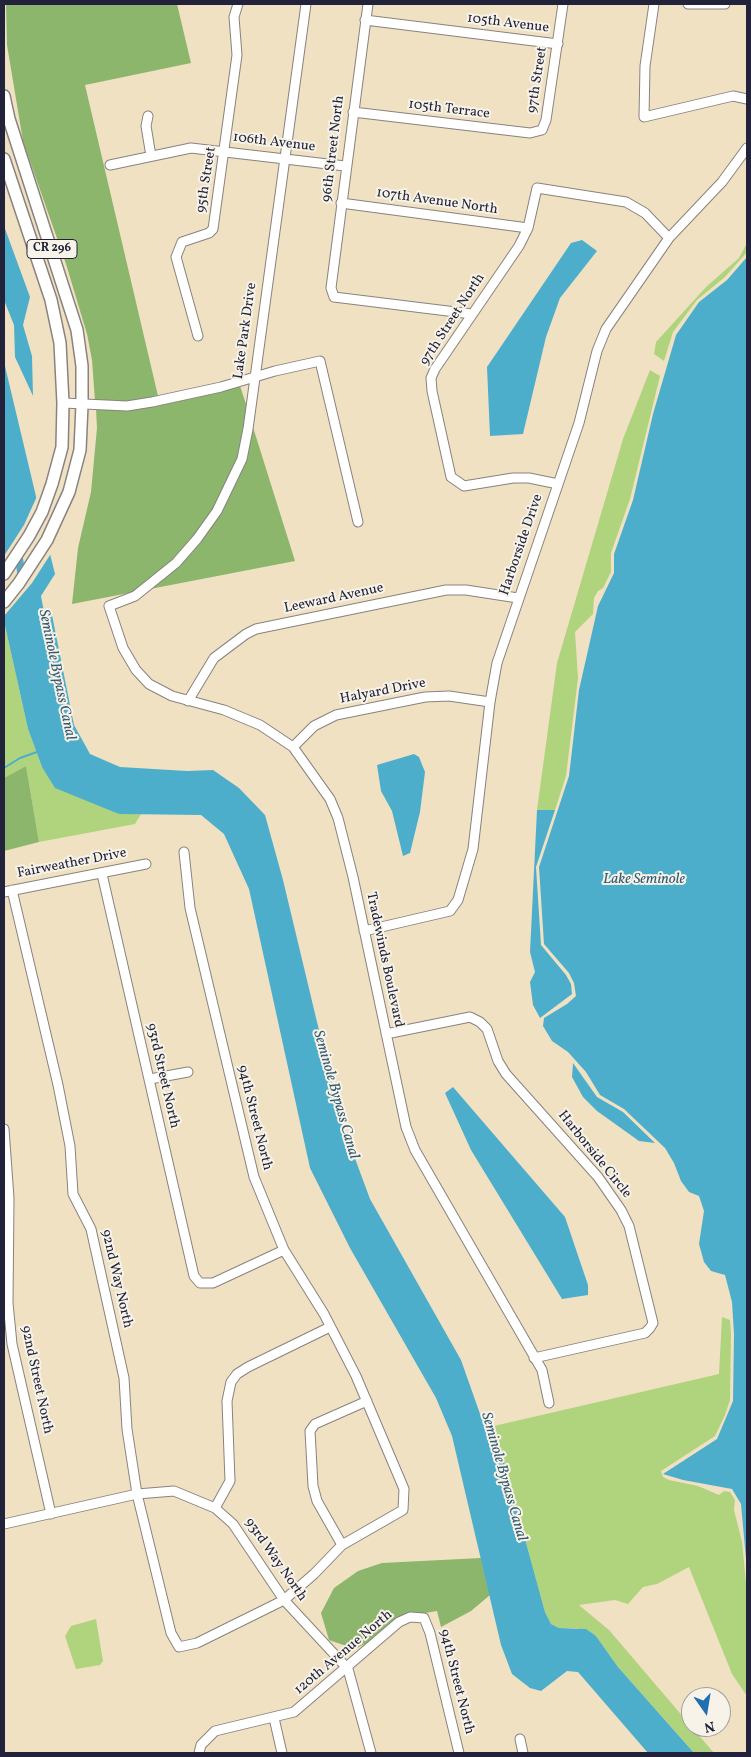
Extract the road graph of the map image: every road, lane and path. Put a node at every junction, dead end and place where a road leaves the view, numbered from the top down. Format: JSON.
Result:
{"nodes":[{"id":1,"x":238,"y":4,"type":"edge"},
{"id":2,"x":306,"y":4,"type":"edge"},
{"id":3,"x":368,"y":4,"type":"edge"},
{"id":4,"x":563,"y":4,"type":"edge"},
{"id":5,"x":654,"y":4,"type":"edge"},
{"id":6,"x":688,"y":4,"type":"edge"},
{"id":7,"x":726,"y":4,"type":"edge"},
{"id":8,"x":365,"y":20,"type":"junction"},
{"id":9,"x":558,"y":44,"type":"junction"},
{"id":10,"x":4,"y":96,"type":"edge"},
{"id":11,"x":747,"y":99,"type":"edge"},
{"id":12,"x":353,"y":112,"type":"junction"},
{"id":13,"x":148,"y":116,"type":"dead end"},
{"id":14,"x":542,"y":130,"type":"joint"},
{"id":15,"x":747,"y":148,"type":"edge"},
{"id":16,"x":225,"y":151,"type":"junction"},
{"id":17,"x":151,"y":156,"type":"junction"},
{"id":18,"x":4,"y":159,"type":"edge"},
{"id":19,"x":284,"y":160,"type":"junction"},
{"id":20,"x":110,"y":165,"type":"dead end"},
{"id":21,"x":345,"y":166,"type":"junction"},
{"id":22,"x":342,"y":203,"type":"junction"},
{"id":23,"x":528,"y":228,"type":"junction"},
{"id":24,"x":669,"y":238,"type":"junction"},
{"id":25,"x":472,"y":314,"type":"junction"},
{"id":26,"x":198,"y":336,"type":"dead end"},
{"id":27,"x":254,"y":379,"type":"junction"},
{"id":28,"x":63,"y":404,"type":"junction"},
{"id":29,"x":82,"y":405,"type":"junction"},
{"id":30,"x":558,"y":484,"type":"junction"},
{"id":31,"x":358,"y":522,"type":"dead end"},
{"id":32,"x":4,"y":574,"type":"edge"},
{"id":33,"x":518,"y":598,"type":"junction"},
{"id":34,"x":4,"y":602,"type":"edge"},
{"id":35,"x":109,"y":606,"type":"joint"},
{"id":36,"x":188,"y":701,"type":"junction"},
{"id":37,"x":490,"y":702,"type":"junction"},
{"id":38,"x":293,"y":747,"type":"junction"},
{"id":39,"x":184,"y":852,"type":"dead end"},
{"id":40,"x":146,"y":864,"type":"dead end"},
{"id":41,"x":102,"y":874,"type":"junction"},
{"id":42,"x":8,"y":891,"type":"edge"},
{"id":43,"x":364,"y":931,"type":"junction"},
{"id":44,"x":386,"y":1034,"type":"junction"},
{"id":45,"x":188,"y":1072,"type":"dead end"},
{"id":46,"x":150,"y":1079,"type":"junction"},
{"id":47,"x":4,"y":1129,"type":"edge"},
{"id":48,"x":5,"y":1238,"type":"edge"},
{"id":49,"x":284,"y":1250,"type":"junction"},
{"id":50,"x":330,"y":1326,"type":"junction"},
{"id":51,"x":534,"y":1358,"type":"junction"},
{"id":52,"x":367,"y":1401,"type":"junction"},
{"id":53,"x":549,"y":1403,"type":"dead end"},
{"id":54,"x":137,"y":1494,"type":"junction"},
{"id":55,"x":215,"y":1508,"type":"junction"},
{"id":56,"x":51,"y":1514,"type":"junction"},
{"id":57,"x":4,"y":1524,"type":"edge"},
{"id":58,"x":342,"y":1545,"type":"junction"},
{"id":59,"x":284,"y":1600,"type":"junction"},
{"id":60,"x":424,"y":1618,"type":"joint"},
{"id":61,"x":348,"y":1668,"type":"junction"},
{"id":62,"x":274,"y":1718,"type":"junction"},
{"id":63,"x":520,"y":1739,"type":"dead end"},
{"id":64,"x":200,"y":1749,"type":"edge"},
{"id":65,"x":282,"y":1753,"type":"edge"},
{"id":66,"x":371,"y":1753,"type":"edge"},
{"id":67,"x":460,"y":1753,"type":"edge"},
{"id":68,"x":523,"y":1753,"type":"edge"}],
"edges":[{"from":1,"to":16,"type":"street","name":"95th Street"},
{"from":2,"to":19,"type":"street","name":"Lake Park Drive"},
{"from":3,"to":8,"type":"street","name":"96th Street North"},
{"from":4,"to":9,"type":"street","name":"97th Street"},
{"from":5,"to":11,"type":"street"},
{"from":6,"to":7,"type":"street"},
{"from":8,"to":9,"type":"street","name":"105th Avenue"},
{"from":8,"to":12,"type":"street","name":"96th Street North"},
{"from":9,"to":14,"type":"street","name":"97th Street"},
{"from":10,"to":29,"type":"main road","number":"CR 296"},
{"from":12,"to":14,"type":"street","name":"105th Terrace"},
{"from":12,"to":21,"type":"street","name":"96th Street North"},
{"from":13,"to":17,"type":"street"},
{"from":15,"to":24,"type":"street","name":"Harborside Drive"},
{"from":16,"to":17,"type":"street","name":"106th Avenue"},
{"from":16,"to":19,"type":"street","name":"106th Avenue"},
{"from":16,"to":26,"type":"street","name":"95th Street"},
{"from":17,"to":20,"type":"street","name":"106th Avenue"},
{"from":18,"to":28,"type":"main road","number":"CR 296"},
{"from":19,"to":21,"type":"street","name":"106th Avenue"},
{"from":19,"to":27,"type":"street","name":"Lake Park Drive"},
{"from":21,"to":22,"type":"street","name":"96th Street North"},
{"from":22,"to":23,"type":"street","name":"107th Avenue North"},
{"from":22,"to":25,"type":"street","name":"96th Street North"},
{"from":23,"to":24,"type":"street","name":"97th Street North"},
{"from":23,"to":25,"type":"street","name":"97th Street North"},
{"from":24,"to":30,"type":"street","name":"Harborside Drive"},
{"from":25,"to":30,"type":"street","name":"97th Street North"},
{"from":27,"to":29,"type":"street"},
{"from":27,"to":31,"type":"street"},
{"from":27,"to":35,"type":"street","name":"Lake Park Drive"},
{"from":28,"to":29,"type":"street"},
{"from":28,"to":32,"type":"main road","number":"CR 296"},
{"from":29,"to":34,"type":"main road","number":"CR 296"},
{"from":30,"to":33,"type":"street","name":"Harborside Drive"},
{"from":33,"to":36,"type":"street","name":"Leeward Avenue"},
{"from":33,"to":37,"type":"street","name":"Harborside Drive"},
{"from":35,"to":36,"type":"street","name":"Tradewinds Boulevard"},
{"from":36,"to":38,"type":"street","name":"Tradewinds Boulevard"},
{"from":37,"to":38,"type":"street","name":"Halyard Drive"},
{"from":37,"to":43,"type":"street","name":"Harborside Drive"},
{"from":38,"to":43,"type":"street","name":"Tradewinds Boulevard"},
{"from":39,"to":49,"type":"street","name":"94th Street North"},
{"from":40,"to":41,"type":"street","name":"Fairweather Drive"},
{"from":41,"to":42,"type":"street","name":"Fairweather Drive"},
{"from":41,"to":46,"type":"street","name":"93rd Street North"},
{"from":42,"to":54,"type":"street","name":"92nd Way North"},
{"from":43,"to":44,"type":"street","name":"Tradewinds Boulevard"},
{"from":44,"to":51,"type":"street","name":"Tradewinds Boulevard"},
{"from":44,"to":51,"type":"street","name":"Harborside Circle"},
{"from":45,"to":46,"type":"street"},
{"from":46,"to":49,"type":"street","name":"93rd Street North"},
{"from":47,"to":48,"type":"street","name":"92nd Street North"},
{"from":48,"to":56,"type":"street","name":"92nd Street North"},
{"from":49,"to":50,"type":"street","name":"94th Street North"},
{"from":50,"to":52,"type":"street","name":"94th Street North"},
{"from":50,"to":55,"type":"street"},
{"from":51,"to":53,"type":"street","name":"Tradewinds Boulevard"},
{"from":52,"to":58,"type":"street"},
{"from":52,"to":58,"type":"street","name":"94th Street North"},
{"from":54,"to":55,"type":"street","name":"93rd Way North"},
{"from":54,"to":56,"type":"street","name":"93rd Way North"},
{"from":54,"to":59,"type":"street","name":"92nd Way North"},
{"from":55,"to":59,"type":"street","name":"93rd Way North"},
{"from":56,"to":57,"type":"street","name":"93rd Way North"},
{"from":58,"to":59,"type":"street"},
{"from":59,"to":61,"type":"street","name":"93rd Way North"},
{"from":60,"to":61,"type":"street","name":"120th Avenue North"},
{"from":60,"to":67,"type":"street","name":"94th Street North"},
{"from":61,"to":62,"type":"street","name":"120th Avenue North"},
{"from":61,"to":66,"type":"street","name":"93rd Way North"},
{"from":62,"to":64,"type":"street","name":"120th Avenue North"},
{"from":62,"to":65,"type":"street"},
{"from":63,"to":68,"type":"street"}]}
